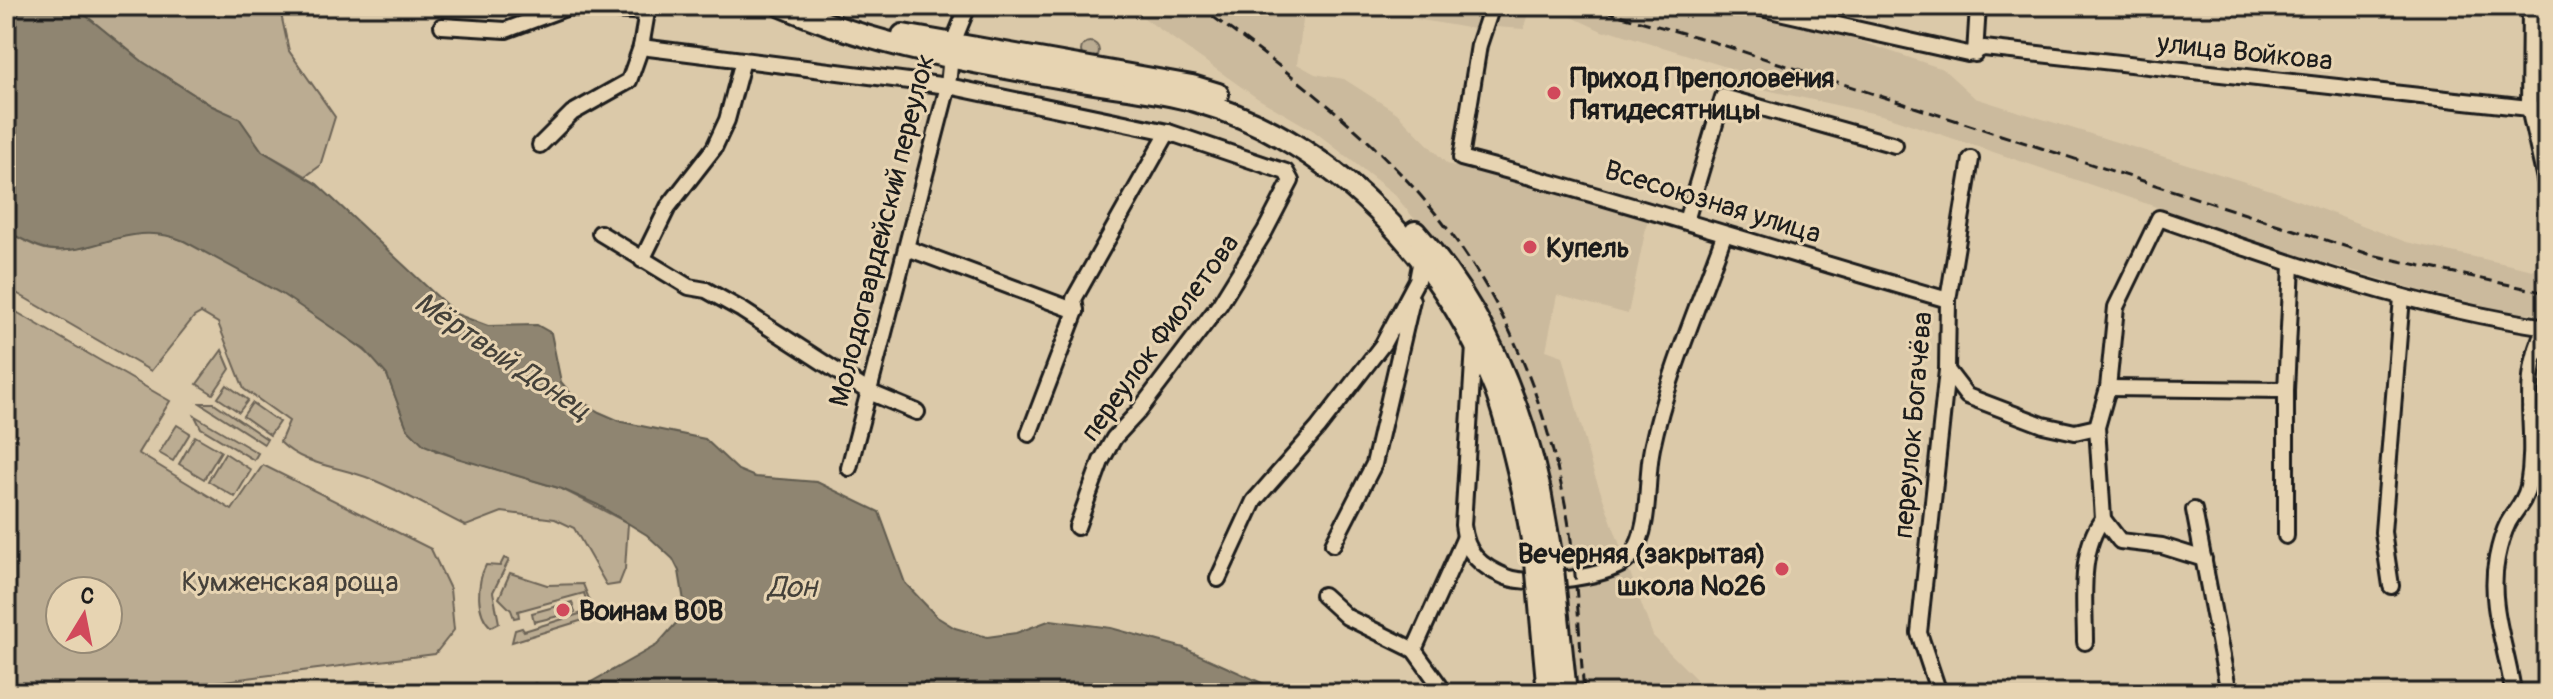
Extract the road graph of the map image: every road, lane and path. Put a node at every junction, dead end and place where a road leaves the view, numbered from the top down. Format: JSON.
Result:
{"nodes":[{"id":1,"x":782,"y":6,"type":"edge"},
{"id":2,"x":814,"y":6,"type":"edge"},
{"id":3,"x":968,"y":6,"type":"edge"},
{"id":4,"x":1492,"y":6,"type":"edge"},
{"id":5,"x":1752,"y":6,"type":"edge"},
{"id":6,"x":1978,"y":6,"type":"edge"},
{"id":7,"x":2530,"y":6,"type":"edge"},
{"id":8,"x":648,"y":9,"type":"edge"},
{"id":9,"x":442,"y":26,"type":"dead end"},
{"id":10,"x":641,"y":47,"type":"junction"},
{"id":11,"x":952,"y":52,"type":"junction"},
{"id":12,"x":1975,"y":54,"type":"junction"},
{"id":13,"x":743,"y":60,"type":"junction"},
{"id":14,"x":948,"y":86,"type":"junction"},
{"id":15,"x":2529,"y":108,"type":"junction"},
{"id":16,"x":2547,"y":110,"type":"edge"},
{"id":17,"x":1168,"y":132,"type":"junction"},
{"id":18,"x":540,"y":145,"type":"dead end"},
{"id":19,"x":1895,"y":145,"type":"dead end"},
{"id":20,"x":1971,"y":159,"type":"dead end"},
{"id":21,"x":2547,"y":188,"type":"edge"},
{"id":22,"x":1686,"y":221,"type":"junction"},
{"id":23,"x":600,"y":233,"type":"dead end"},
{"id":24,"x":1724,"y":235,"type":"junction"},
{"id":25,"x":907,"y":248,"type":"junction"},
{"id":26,"x":1421,"y":259,"type":"junction"},
{"id":27,"x":642,"y":260,"type":"junction"},
{"id":28,"x":2292,"y":265,"type":"junction"},
{"id":29,"x":1417,"y":280,"type":"junction"},
{"id":30,"x":2402,"y":297,"type":"junction"},
{"id":31,"x":1948,"y":300,"type":"junction"},
{"id":32,"x":1076,"y":311,"type":"junction"},
{"id":33,"x":2546,"y":326,"type":"edge"},
{"id":34,"x":1484,"y":353,"type":"junction"},
{"id":35,"x":1947,"y":370,"type":"junction"},
{"id":36,"x":2108,"y":388,"type":"junction"},
{"id":37,"x":2286,"y":390,"type":"junction"},
{"id":38,"x":869,"y":392,"type":"junction"},
{"id":39,"x":917,"y":412,"type":"dead end"},
{"id":40,"x":2097,"y":427,"type":"junction"},
{"id":41,"x":1029,"y":434,"type":"dead end"},
{"id":42,"x":849,"y":468,"type":"dead end"},
{"id":43,"x":1532,"y":493,"type":"junction"},
{"id":44,"x":2194,"y":510,"type":"dead end"},
{"id":45,"x":2103,"y":519,"type":"junction"},
{"id":46,"x":1077,"y":527,"type":"dead end"},
{"id":47,"x":2286,"y":536,"type":"dead end"},
{"id":48,"x":1464,"y":539,"type":"junction"},
{"id":49,"x":1333,"y":544,"type":"dead end"},
{"id":50,"x":2204,"y":559,"type":"junction"},
{"id":51,"x":1218,"y":579,"type":"dead end"},
{"id":52,"x":2391,"y":586,"type":"dead end"},
{"id":53,"x":1323,"y":595,"type":"dead end"},
{"id":54,"x":2085,"y":642,"type":"dead end"},
{"id":55,"x":1414,"y":650,"type":"junction"},
{"id":56,"x":2512,"y":685,"type":"dead end"},
{"id":57,"x":1445,"y":693,"type":"edge"},
{"id":58,"x":1548,"y":693,"type":"edge"},
{"id":59,"x":1566,"y":693,"type":"edge"},
{"id":60,"x":1939,"y":693,"type":"edge"},
{"id":61,"x":2229,"y":693,"type":"edge"}],
"edges":[{"from":1,"to":11,"type":"highway"},
{"from":2,"to":11,"type":"highway"},
{"from":3,"to":11,"type":"street","name":"Молодогвардейский переулок"},
{"from":4,"to":22,"type":"street","name":"Всесоюзная улица"},
{"from":5,"to":12,"type":"street","name":"улица Войкова"},
{"from":6,"to":12,"type":"street"},
{"from":7,"to":15,"type":"street"},
{"from":8,"to":9,"type":"street"},
{"from":8,"to":10,"type":"street"},
{"from":10,"to":13,"type":"street"},
{"from":10,"to":18,"type":"street"},
{"from":11,"to":14,"type":"street","name":"Молодогвардейский переулок"},
{"from":11,"to":26,"type":"highway"},
{"from":11,"to":34,"type":"highway"},
{"from":12,"to":15,"type":"street","name":"улица Войкова"},
{"from":13,"to":14,"type":"street"},
{"from":13,"to":27,"type":"street"},
{"from":14,"to":17,"type":"street"},
{"from":14,"to":25,"type":"street","name":"Молодогвардейский переулок"},
{"from":15,"to":16,"type":"street","name":"улица Войкова"},
{"from":15,"to":21,"type":"street"},
{"from":17,"to":32,"type":"street"},
{"from":17,"to":46,"type":"street","name":"переулок Фиолетова"},
{"from":19,"to":22,"type":"street"},
{"from":20,"to":31,"type":"street","name":"переулок Богачёва"},
{"from":22,"to":24,"type":"street","name":"Всесоюзная улица"},
{"from":23,"to":27,"type":"street"},
{"from":24,"to":31,"type":"street","name":"Всесоюзная улица"},
{"from":24,"to":48,"type":"street"},
{"from":25,"to":32,"type":"street"},
{"from":25,"to":38,"type":"street","name":"Молодогвардейский переулок"},
{"from":26,"to":29,"type":"street"},
{"from":26,"to":34,"type":"highway"},
{"from":27,"to":38,"type":"street"},
{"from":28,"to":30,"type":"street"},
{"from":28,"to":36,"type":"street"},
{"from":28,"to":37,"type":"street"},
{"from":29,"to":49,"type":"street"},
{"from":29,"to":51,"type":"street"},
{"from":30,"to":33,"type":"street"},
{"from":30,"to":52,"type":"street"},
{"from":31,"to":35,"type":"street","name":"переулок Богачёва"},
{"from":32,"to":41,"type":"street"},
{"from":33,"to":56,"type":"street"},
{"from":34,"to":43,"type":"highway"},
{"from":34,"to":48,"type":"street"},
{"from":35,"to":40,"type":"street"},
{"from":35,"to":60,"type":"street","name":"переулок Богачёва"},
{"from":36,"to":37,"type":"street"},
{"from":36,"to":40,"type":"street"},
{"from":37,"to":47,"type":"street"},
{"from":38,"to":39,"type":"street"},
{"from":38,"to":42,"type":"street","name":"Молодогвардейский переулок"},
{"from":40,"to":45,"type":"street"},
{"from":43,"to":58,"type":"highway","bridge":true},
{"from":43,"to":59,"type":"highway","bridge":true},
{"from":44,"to":50,"type":"street"},
{"from":45,"to":50,"type":"street"},
{"from":45,"to":54,"type":"street"},
{"from":48,"to":55,"type":"street"},
{"from":50,"to":61,"type":"street"},
{"from":53,"to":55,"type":"street"},
{"from":55,"to":57,"type":"street"}]}
